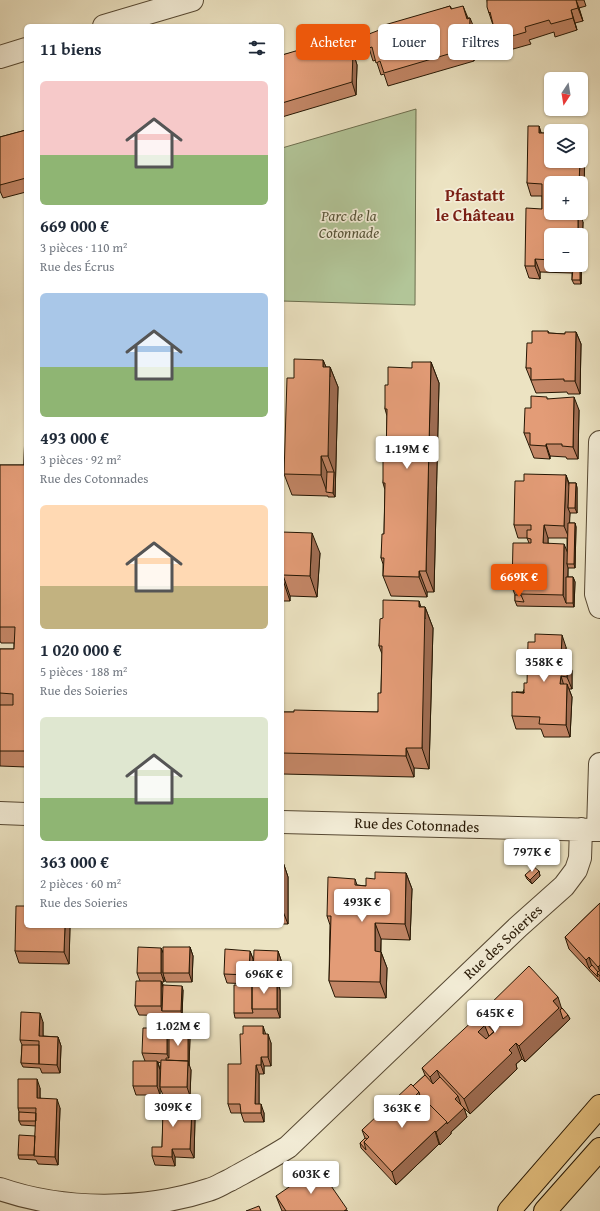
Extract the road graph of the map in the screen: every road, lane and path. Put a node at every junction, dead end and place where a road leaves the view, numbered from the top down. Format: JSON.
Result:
{"nodes":[{"id":1,"x":192,"y":0,"type":"edge"},
{"id":2,"x":111,"y":24,"type":"edge"},
{"id":3,"x":24,"y":50,"type":"edge"},
{"id":4,"x":0,"y":57,"type":"edge"},
{"id":5,"x":600,"y":442,"type":"edge"},
{"id":6,"x":600,"y":607,"type":"edge"},
{"id":7,"x":600,"y":764,"type":"edge"},
{"id":8,"x":0,"y":813,"type":"edge"},
{"id":9,"x":24,"y":814,"type":"edge"},
{"id":10,"x":284,"y":822,"type":"edge"},
{"id":11,"x":593,"y":829,"type":"edge"},
{"id":12,"x":600,"y":1106,"type":"edge"},
{"id":13,"x":600,"y":1149,"type":"edge"},
{"id":14,"x":0,"y":1189,"type":"edge"},
{"id":15,"x":509,"y":1211,"type":"edge"},
{"id":16,"x":545,"y":1211,"type":"edge"}],
"edges":[{"from":1,"to":2,"type":"street"},
{"from":3,"to":4,"type":"street"},
{"from":5,"to":6,"type":"street"},
{"from":7,"to":11,"type":"street","name":"Rue des Soieries"},
{"from":8,"to":9,"type":"street"},
{"from":10,"to":11,"type":"street","name":"Rue des Cotonnades"},
{"from":11,"to":14,"type":"street","name":"Rue des Soieries"},
{"from":12,"to":15,"type":"main road"},
{"from":13,"to":16,"type":"main road"}]}
